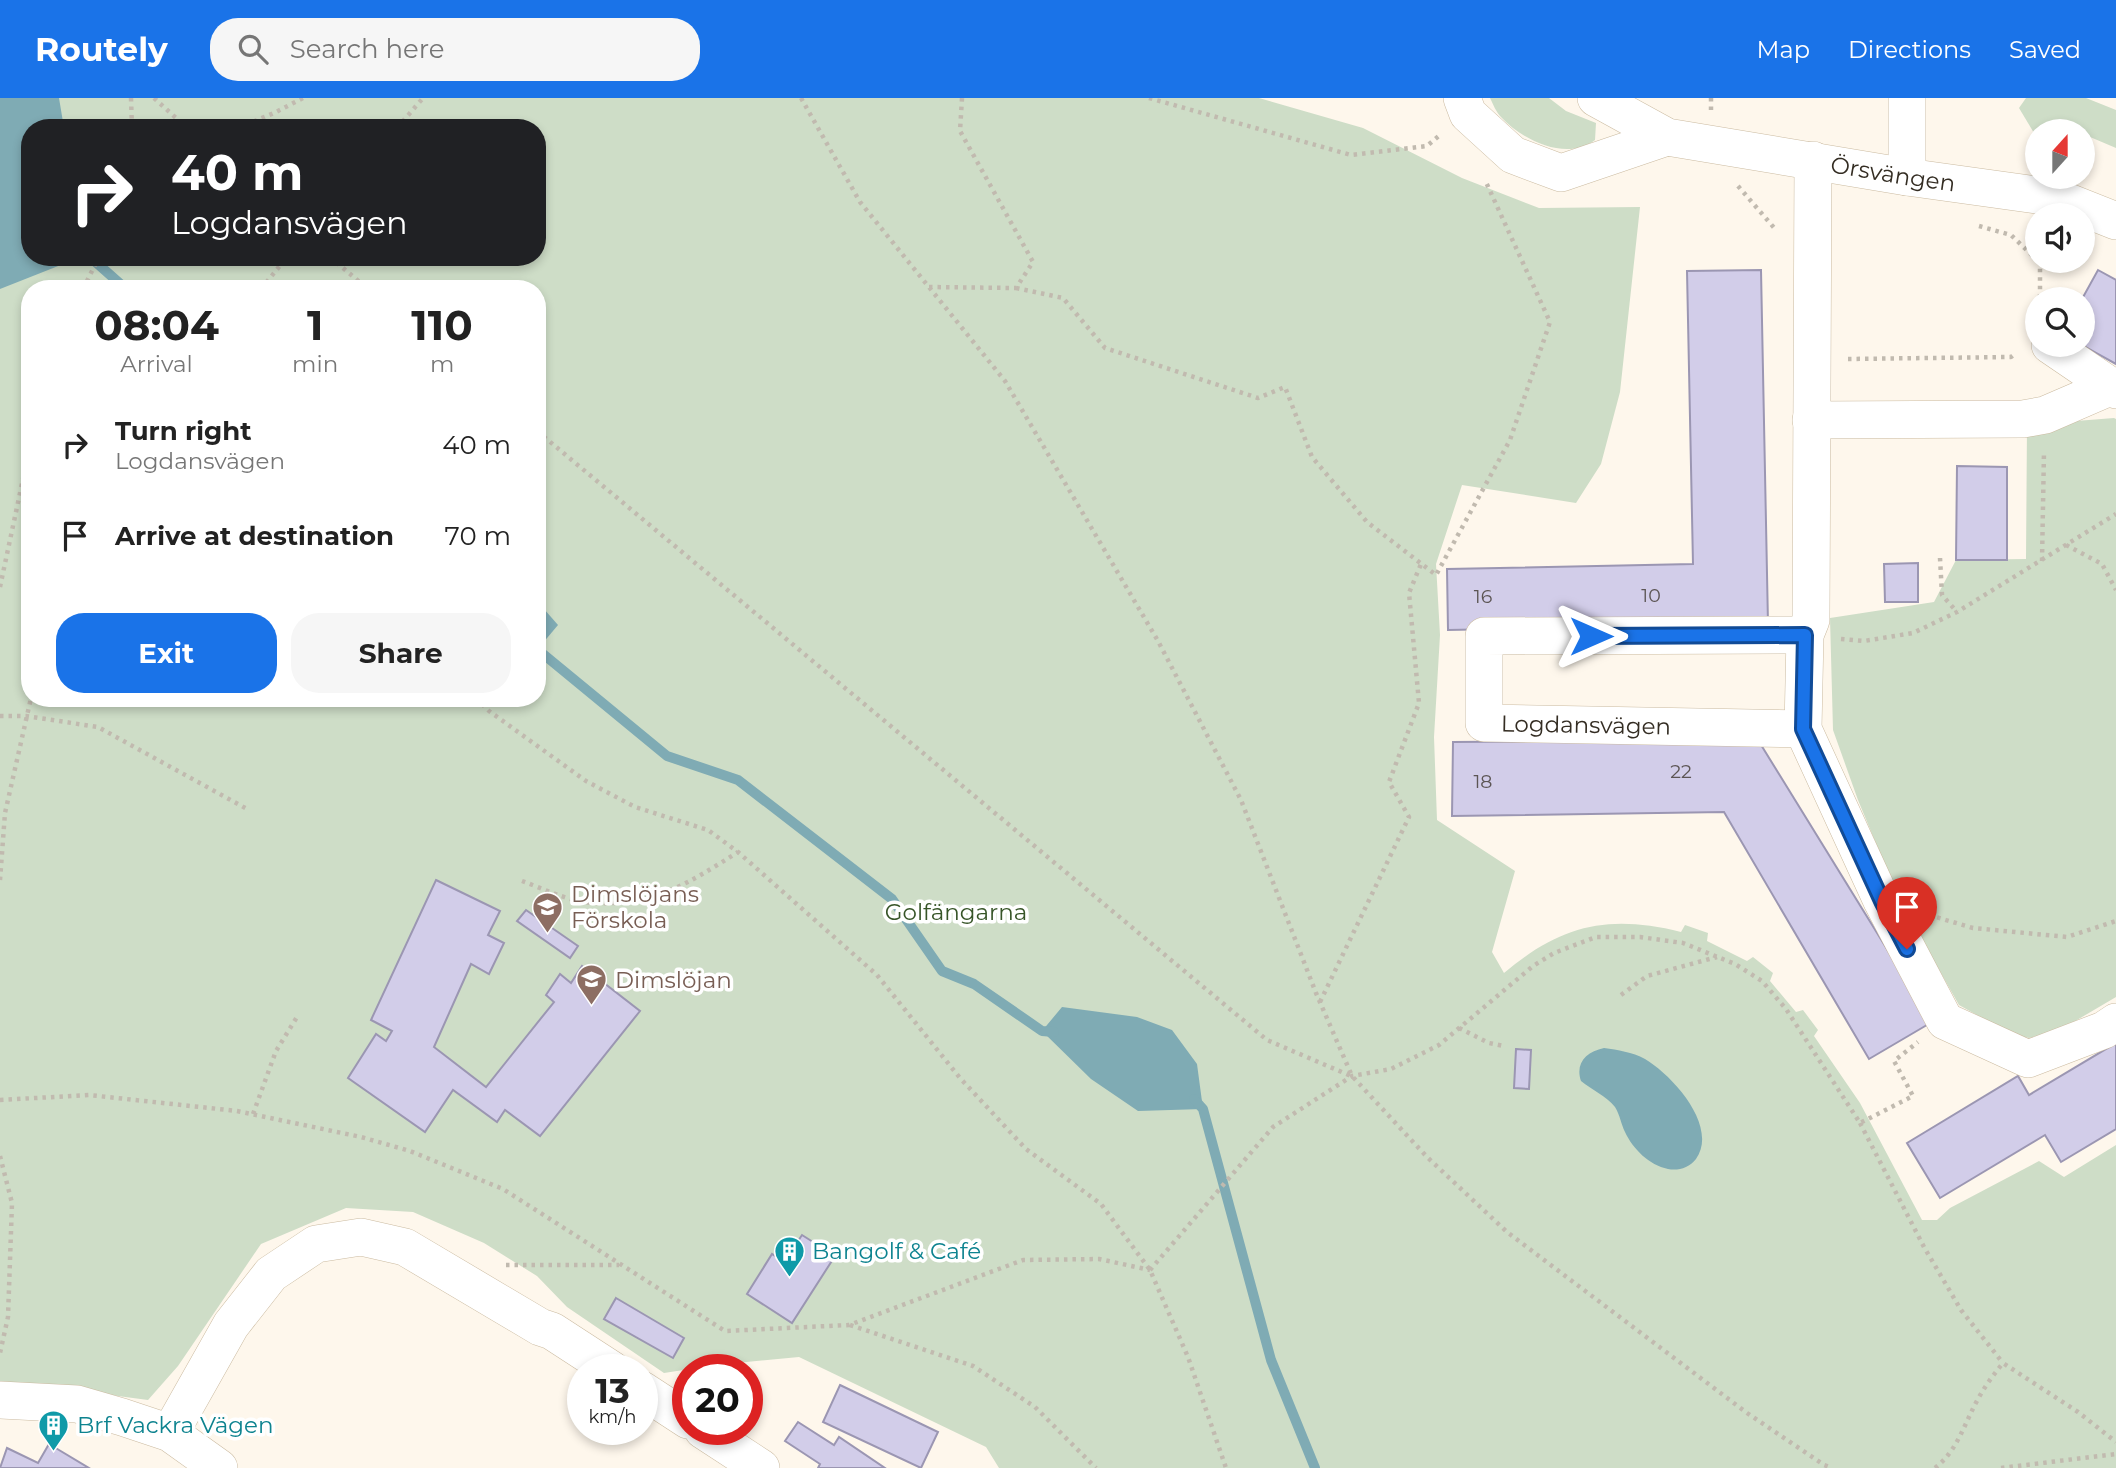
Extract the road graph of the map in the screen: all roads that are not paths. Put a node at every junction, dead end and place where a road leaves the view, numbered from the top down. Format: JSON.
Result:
{"nodes":[{"id":1,"x":1596,"y":98,"type":"edge"},
{"id":2,"x":1907,"y":98,"type":"edge"},
{"id":3,"x":1465,"y":106,"type":"edge"},
{"id":4,"x":1647,"y":119,"type":"edge"},
{"id":5,"x":1813,"y":160,"type":"junction"},
{"id":6,"x":1908,"y":177,"type":"junction"},
{"id":7,"x":2116,"y":221,"type":"edge"},
{"id":8,"x":2052,"y":357,"type":"edge"},
{"id":9,"x":2113,"y":389,"type":"edge"},
{"id":10,"x":1811,"y":421,"type":"junction"},
{"id":11,"x":1808,"y":628,"type":"junction"},
{"id":12,"x":1803,"y":729,"type":"junction"},
{"id":13,"x":2116,"y":1022,"type":"edge"},
{"id":14,"x":587,"y":1354,"type":"edge"},
{"id":15,"x":0,"y":1400,"type":"edge"},
{"id":16,"x":170,"y":1433,"type":"junction"},
{"id":17,"x":726,"y":1445,"type":"edge"},
{"id":18,"x":219,"y":1468,"type":"edge"},
{"id":19,"x":761,"y":1468,"type":"edge"}],
"edges":[{"from":1,"to":4,"type":"street","name":"Örsvängen"},
{"from":2,"to":6,"type":"street"},
{"from":3,"to":4,"type":"street","name":"Örsvängen"},
{"from":4,"to":5,"type":"street","name":"Örsvängen"},
{"from":5,"to":6,"type":"street","name":"Örsvängen"},
{"from":5,"to":10,"type":"street"},
{"from":6,"to":7,"type":"street","name":"Örsvängen"},
{"from":8,"to":9,"type":"street"},
{"from":9,"to":10,"type":"street"},
{"from":10,"to":11,"type":"street"},
{"from":11,"to":12,"type":"street"},
{"from":11,"to":12,"type":"street","name":"Logdansvägen"},
{"from":12,"to":13,"type":"street"},
{"from":14,"to":16,"type":"street"},
{"from":15,"to":16,"type":"street"},
{"from":16,"to":18,"type":"street"},
{"from":17,"to":19,"type":"street"}]}
